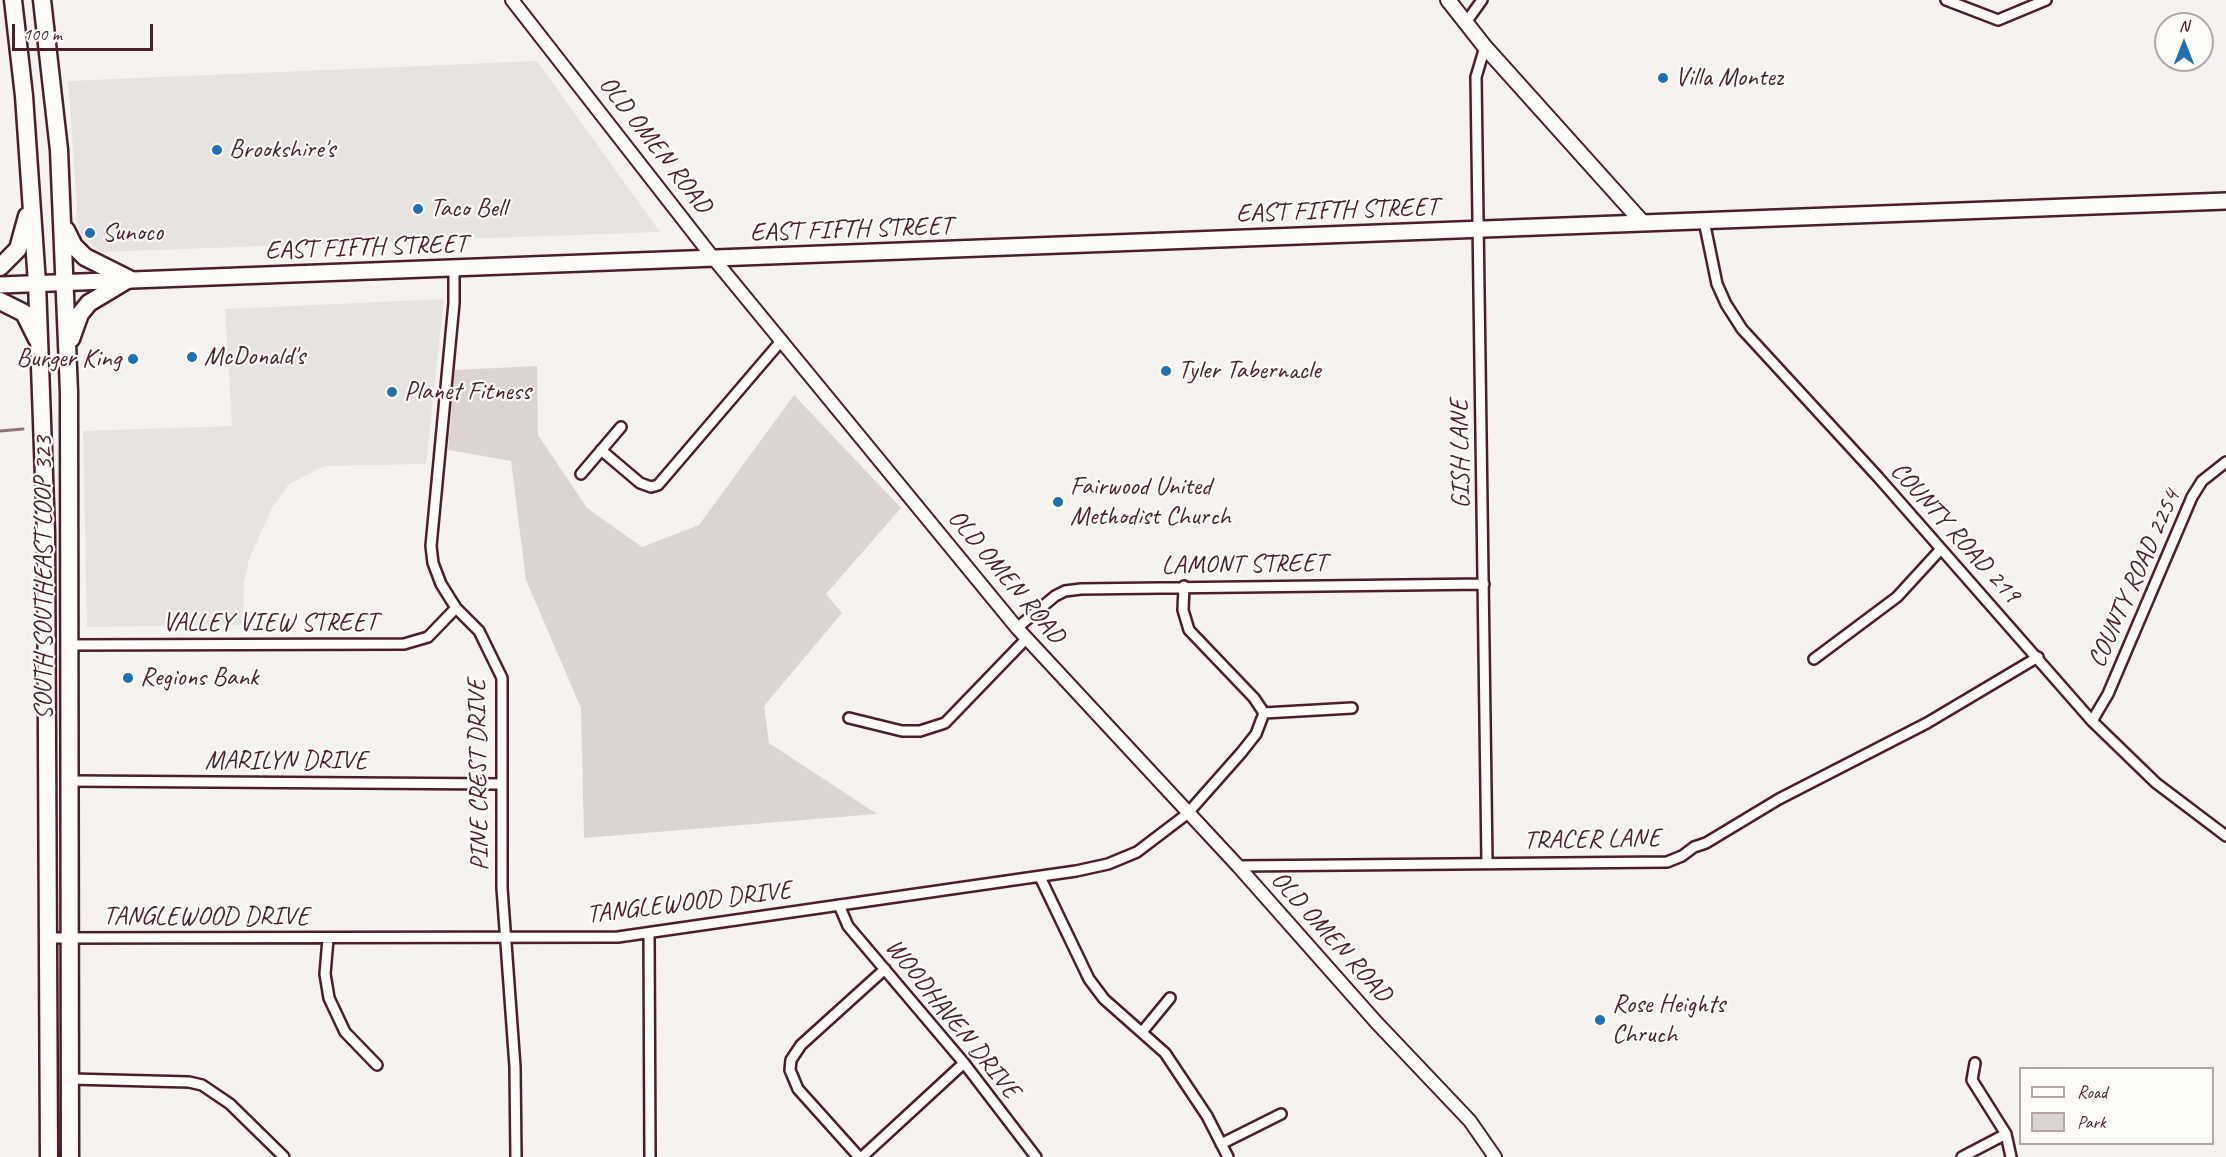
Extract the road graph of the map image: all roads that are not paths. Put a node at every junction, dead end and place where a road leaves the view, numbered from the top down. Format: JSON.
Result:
{"nodes":[{"id":1,"x":13,"y":0,"type":"edge"},
{"id":2,"x":42,"y":0,"type":"edge"},
{"id":3,"x":512,"y":0,"type":"edge"},
{"id":4,"x":1448,"y":0,"type":"edge"},
{"id":5,"x":1482,"y":0,"type":"edge"},
{"id":6,"x":1946,"y":0,"type":"edge"},
{"id":7,"x":2046,"y":0,"type":"edge"},
{"id":8,"x":1467,"y":21,"type":"junction"},
{"id":9,"x":1485,"y":47,"type":"junction"},
{"id":10,"x":32,"y":189,"type":"junction"},
{"id":11,"x":2226,"y":201,"type":"edge"},
{"id":12,"x":63,"y":214,"type":"junction"},
{"id":13,"x":1704,"y":221,"type":"junction"},
{"id":14,"x":1643,"y":223,"type":"junction"},
{"id":15,"x":1478,"y":230,"type":"junction"},
{"id":16,"x":714,"y":259,"type":"junction"},
{"id":17,"x":0,"y":267,"type":"edge"},
{"id":18,"x":454,"y":270,"type":"junction"},
{"id":19,"x":129,"y":279,"type":"junction"},
{"id":20,"x":65,"y":282,"type":"junction"},
{"id":21,"x":38,"y":283,"type":"junction"},
{"id":22,"x":0,"y":285,"type":"edge"},
{"id":23,"x":0,"y":301,"type":"edge"},
{"id":24,"x":782,"y":340,"type":"junction"},
{"id":25,"x":40,"y":347,"type":"junction"},
{"id":26,"x":68,"y":352,"type":"junction"},
{"id":27,"x":621,"y":427,"type":"dead end"},
{"id":28,"x":601,"y":450,"type":"junction"},
{"id":29,"x":2226,"y":462,"type":"edge"},
{"id":30,"x":581,"y":474,"type":"dead end"},
{"id":31,"x":1941,"y":549,"type":"junction"},
{"id":32,"x":1484,"y":584,"type":"junction"},
{"id":33,"x":1184,"y":586,"type":"junction"},
{"id":34,"x":47,"y":596,"type":"junction"},
{"id":35,"x":456,"y":608,"type":"junction"},
{"id":36,"x":1017,"y":628,"type":"junction"},
{"id":37,"x":1027,"y":638,"type":"junction"},
{"id":38,"x":70,"y":645,"type":"junction"},
{"id":39,"x":2038,"y":657,"type":"junction"},
{"id":40,"x":1814,"y":659,"type":"dead end"},
{"id":41,"x":1352,"y":708,"type":"dead end"},
{"id":42,"x":1264,"y":713,"type":"junction"},
{"id":43,"x":849,"y":718,"type":"dead end"},
{"id":44,"x":2092,"y":721,"type":"junction"},
{"id":45,"x":71,"y":781,"type":"junction"},
{"id":46,"x":501,"y":784,"type":"junction"},
{"id":47,"x":1187,"y":814,"type":"junction"},
{"id":48,"x":2226,"y":836,"type":"edge"},
{"id":49,"x":1487,"y":862,"type":"junction"},
{"id":50,"x":1238,"y":866,"type":"junction"},
{"id":51,"x":1040,"y":877,"type":"junction"},
{"id":52,"x":839,"y":905,"type":"junction"},
{"id":53,"x":649,"y":933,"type":"junction"},
{"id":54,"x":504,"y":937,"type":"junction"},
{"id":55,"x":48,"y":938,"type":"junction"},
{"id":56,"x":69,"y":938,"type":"junction"},
{"id":57,"x":328,"y":939,"type":"junction"},
{"id":58,"x":885,"y":969,"type":"junction"},
{"id":59,"x":1170,"y":998,"type":"dead end"},
{"id":60,"x":1142,"y":1032,"type":"junction"},
{"id":61,"x":964,"y":1063,"type":"junction"},
{"id":62,"x":1976,"y":1063,"type":"dead end"},
{"id":63,"x":377,"y":1065,"type":"dead end"},
{"id":64,"x":71,"y":1079,"type":"junction"},
{"id":65,"x":1281,"y":1114,"type":"dead end"},
{"id":66,"x":2006,"y":1134,"type":"junction"},
{"id":67,"x":1221,"y":1144,"type":"junction"},
{"id":68,"x":49,"y":1157,"type":"edge"},
{"id":69,"x":70,"y":1157,"type":"edge"},
{"id":70,"x":284,"y":1157,"type":"edge"},
{"id":71,"x":516,"y":1157,"type":"edge"},
{"id":72,"x":650,"y":1157,"type":"edge"},
{"id":73,"x":860,"y":1157,"type":"edge"},
{"id":74,"x":1036,"y":1157,"type":"edge"},
{"id":75,"x":1227,"y":1157,"type":"edge"},
{"id":76,"x":1495,"y":1157,"type":"edge"},
{"id":77,"x":1962,"y":1157,"type":"edge"},
{"id":78,"x":2011,"y":1157,"type":"edge"}],
"edges":[{"from":1,"to":10,"type":"highway","name":"SOUTH SOUTHEAST LOOP 323"},
{"from":2,"to":12,"type":"highway","name":"SOUTH SOUTHEAST LOOP 323"},
{"from":3,"to":16,"type":"street","name":"OLD OMEN ROAD"},
{"from":4,"to":8,"type":"main road"},
{"from":5,"to":8,"type":"street"},
{"from":6,"to":7,"type":"street"},
{"from":8,"to":9,"type":"main road"},
{"from":9,"to":14,"type":"main road"},
{"from":9,"to":15,"type":"street","name":"GISH LANE"},
{"from":10,"to":17,"type":"highway"},
{"from":10,"to":21,"type":"highway","name":"SOUTH SOUTHEAST LOOP 323"},
{"from":11,"to":13,"type":"main road","name":"EAST FIFTH STREET"},
{"from":12,"to":19,"type":"highway"},
{"from":12,"to":20,"type":"highway","name":"SOUTH SOUTHEAST LOOP 323"},
{"from":13,"to":14,"type":"main road","name":"EAST FIFTH STREET"},
{"from":13,"to":31,"type":"street","name":"COUNTY ROAD 219"},
{"from":14,"to":15,"type":"main road","name":"EAST FIFTH STREET"},
{"from":15,"to":16,"type":"main road","name":"EAST FIFTH STREET"},
{"from":15,"to":32,"type":"street","name":"GISH LANE"},
{"from":16,"to":18,"type":"main road","name":"EAST FIFTH STREET"},
{"from":16,"to":24,"type":"street","name":"OLD OMEN ROAD"},
{"from":18,"to":19,"type":"main road","name":"EAST FIFTH STREET"},
{"from":18,"to":35,"type":"street","name":"PINE CREST DRIVE"},
{"from":19,"to":20,"type":"main road","name":"EAST FIFTH STREET"},
{"from":19,"to":26,"type":"highway"},
{"from":20,"to":21,"type":"main road","name":"EAST FIFTH STREET"},
{"from":20,"to":26,"type":"highway","name":"SOUTH SOUTHEAST LOOP 323"},
{"from":21,"to":22,"type":"main road","name":"EAST FIFTH STREET"},
{"from":21,"to":25,"type":"highway","name":"SOUTH SOUTHEAST LOOP 323"},
{"from":23,"to":25,"type":"highway"},
{"from":24,"to":28,"type":"street"},
{"from":24,"to":36,"type":"street","name":"OLD OMEN ROAD"},
{"from":25,"to":34,"type":"highway","name":"SOUTH SOUTHEAST LOOP 323"},
{"from":26,"to":38,"type":"highway","name":"SOUTH SOUTHEAST LOOP 323"},
{"from":27,"to":28,"type":"street"},
{"from":28,"to":30,"type":"street"},
{"from":29,"to":44,"type":"street","name":"COUNTY ROAD 2254"},
{"from":31,"to":39,"type":"street","name":"COUNTY ROAD 219"},
{"from":31,"to":40,"type":"street"},
{"from":32,"to":33,"type":"street","name":"LAMONT STREET"},
{"from":32,"to":49,"type":"street","name":"GISH LANE"},
{"from":33,"to":36,"type":"street","name":"LAMONT STREET"},
{"from":33,"to":42,"type":"street"},
{"from":34,"to":38,"type":"highway"},
{"from":34,"to":55,"type":"highway","name":"SOUTH SOUTHEAST LOOP 323"},
{"from":35,"to":38,"type":"street","name":"VALLEY VIEW STREET"},
{"from":35,"to":46,"type":"street","name":"PINE CREST DRIVE"},
{"from":36,"to":37,"type":"street","name":"OLD OMEN ROAD"},
{"from":37,"to":43,"type":"street"},
{"from":37,"to":47,"type":"street","name":"OLD OMEN ROAD"},
{"from":38,"to":45,"type":"highway","name":"SOUTH SOUTHEAST LOOP 323"},
{"from":39,"to":44,"type":"street","name":"COUNTY ROAD 219"},
{"from":39,"to":49,"type":"street","name":"TRACER LANE"},
{"from":41,"to":42,"type":"street"},
{"from":42,"to":47,"type":"street","name":"TANGLEWOOD DRIVE"},
{"from":44,"to":48,"type":"street","name":"COUNTY ROAD 219"},
{"from":45,"to":46,"type":"street","name":"MARILYN DRIVE"},
{"from":45,"to":56,"type":"highway","name":"SOUTH SOUTHEAST LOOP 323"},
{"from":46,"to":54,"type":"street","name":"PINE CREST DRIVE"},
{"from":47,"to":50,"type":"street","name":"OLD OMEN ROAD"},
{"from":47,"to":51,"type":"street","name":"TANGLEWOOD DRIVE"},
{"from":49,"to":50,"type":"street","name":"TRACER LANE"},
{"from":50,"to":76,"type":"street","name":"OLD OMEN ROAD"},
{"from":51,"to":52,"type":"street","name":"TANGLEWOOD DRIVE"},
{"from":51,"to":60,"type":"street"},
{"from":52,"to":53,"type":"street","name":"TANGLEWOOD DRIVE"},
{"from":52,"to":58,"type":"street","name":"WOODHAVEN DRIVE"},
{"from":53,"to":54,"type":"street","name":"TANGLEWOOD DRIVE"},
{"from":53,"to":72,"type":"street"},
{"from":54,"to":57,"type":"street","name":"TANGLEWOOD DRIVE"},
{"from":54,"to":71,"type":"street","name":"PINE CREST DRIVE"},
{"from":55,"to":56,"type":"street","name":"TANGLEWOOD DRIVE"},
{"from":55,"to":68,"type":"highway","name":"SOUTH SOUTHEAST LOOP 323"},
{"from":56,"to":57,"type":"street","name":"TANGLEWOOD DRIVE"},
{"from":56,"to":64,"type":"highway","name":"SOUTH SOUTHEAST LOOP 323"},
{"from":57,"to":63,"type":"street"},
{"from":58,"to":61,"type":"street","name":"WOODHAVEN DRIVE"},
{"from":58,"to":73,"type":"street"},
{"from":59,"to":60,"type":"street"},
{"from":60,"to":67,"type":"street"},
{"from":61,"to":73,"type":"street"},
{"from":61,"to":74,"type":"street","name":"WOODHAVEN DRIVE"},
{"from":62,"to":66,"type":"street"},
{"from":64,"to":69,"type":"highway","name":"SOUTH SOUTHEAST LOOP 323"},
{"from":64,"to":70,"type":"street"},
{"from":65,"to":67,"type":"street"},
{"from":66,"to":77,"type":"street"},
{"from":66,"to":78,"type":"street"},
{"from":67,"to":75,"type":"street"}]}
